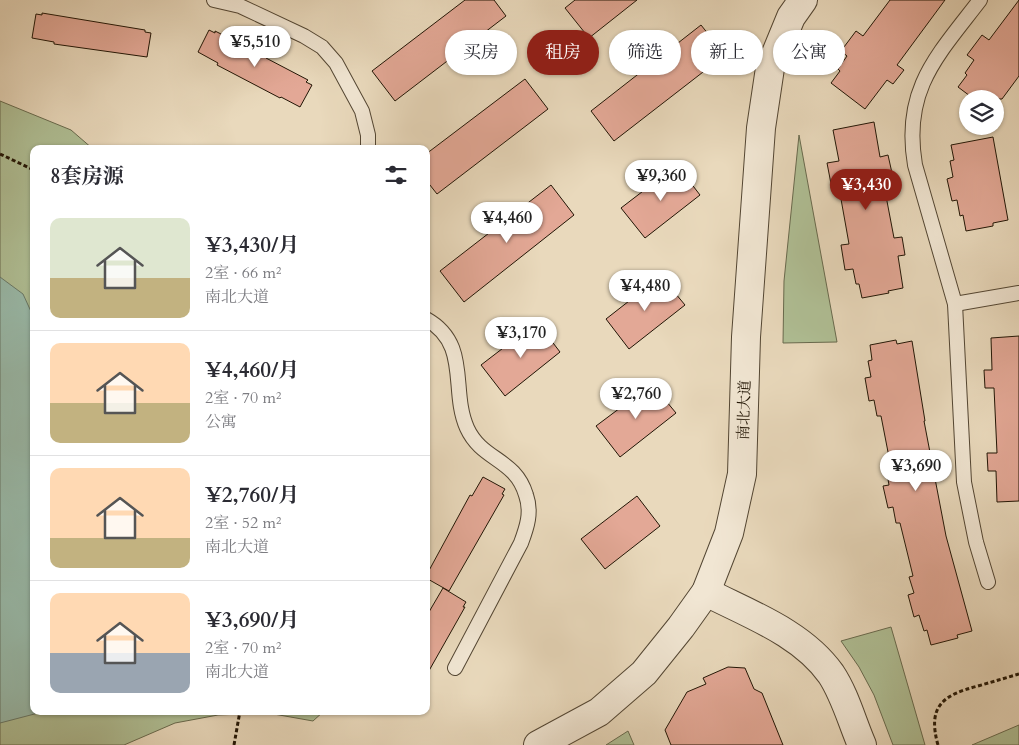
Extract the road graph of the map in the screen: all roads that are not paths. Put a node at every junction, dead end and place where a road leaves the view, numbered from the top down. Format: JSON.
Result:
{"nodes":[{"id":1,"x":214,"y":0,"type":"edge"},
{"id":2,"x":803,"y":0,"type":"edge"},
{"id":3,"x":980,"y":0,"type":"edge"},
{"id":4,"x":368,"y":145,"type":"edge"},
{"id":5,"x":1019,"y":294,"type":"edge"},
{"id":6,"x":955,"y":304,"type":"junction"},
{"id":7,"x":430,"y":322,"type":"edge"},
{"id":8,"x":988,"y":582,"type":"dead end"},
{"id":9,"x":706,"y":592,"type":"junction"},
{"id":10,"x":455,"y":668,"type":"dead end"},
{"id":11,"x":538,"y":745,"type":"edge"},
{"id":12,"x":862,"y":745,"type":"edge"}],
"edges":[{"from":1,"to":4,"type":"lane"},
{"from":2,"to":9,"type":"street","name":"南北大道"},
{"from":3,"to":6,"type":"lane"},
{"from":5,"to":6,"type":"lane"},
{"from":6,"to":8,"type":"lane"},
{"from":7,"to":10,"type":"lane"},
{"from":9,"to":11,"type":"street","name":"南北大道"},
{"from":9,"to":12,"type":"street"}]}
